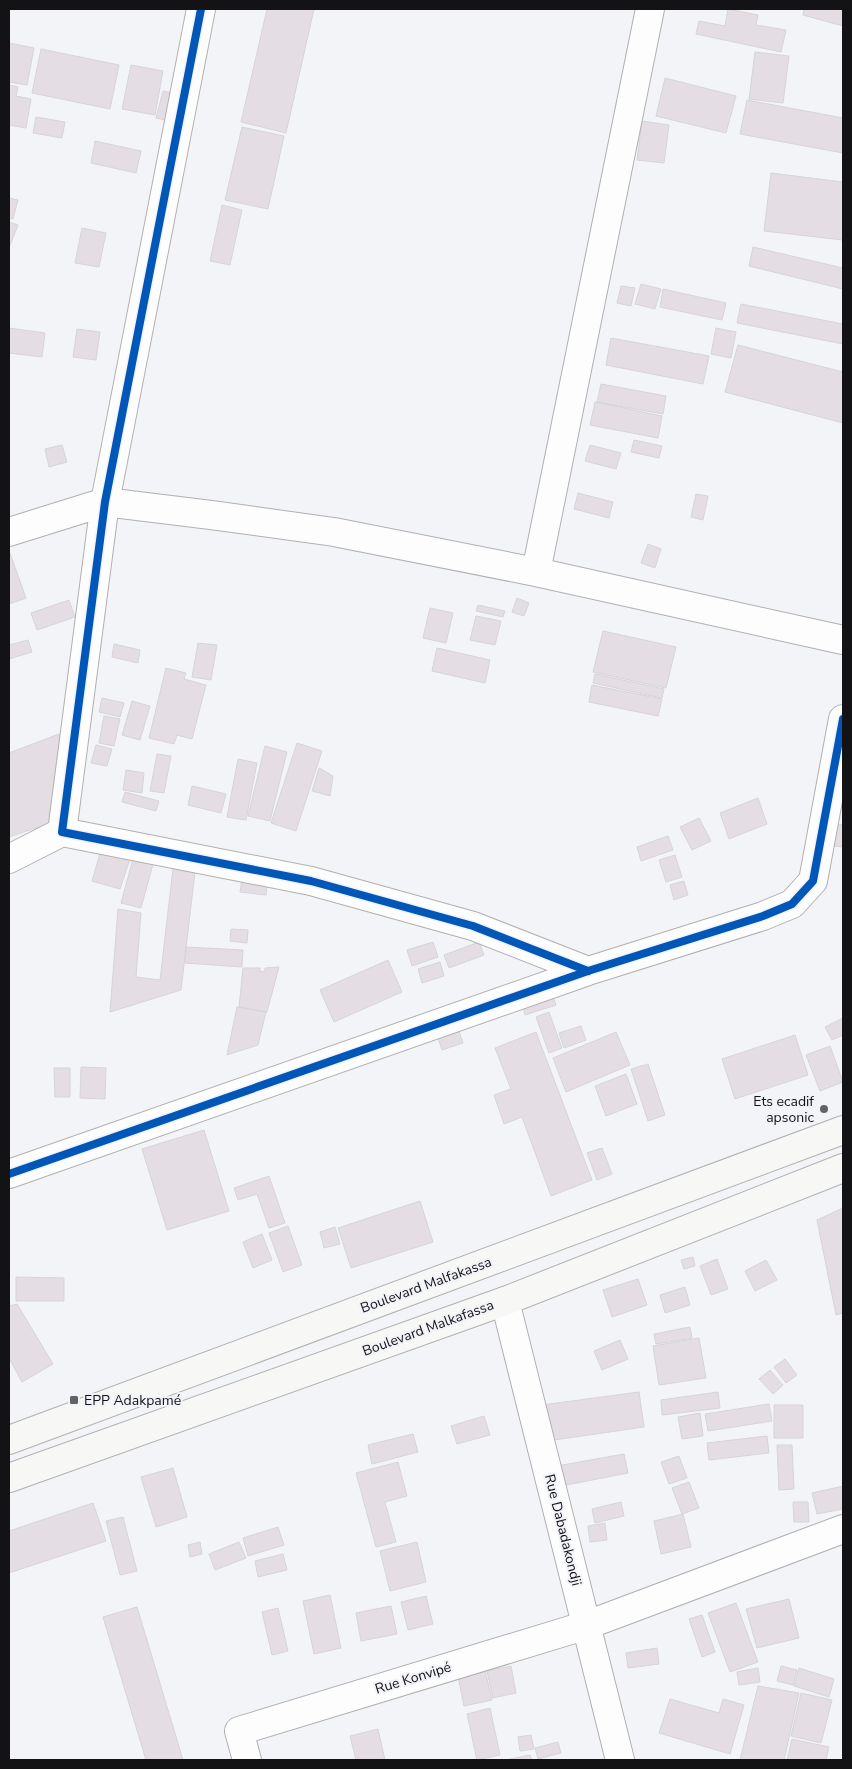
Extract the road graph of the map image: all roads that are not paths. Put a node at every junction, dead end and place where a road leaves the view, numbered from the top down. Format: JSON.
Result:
{"nodes":[{"id":1,"x":201,"y":9,"type":"edge"},
{"id":2,"x":650,"y":9,"type":"edge"},
{"id":3,"x":104,"y":502,"type":"junction"},
{"id":4,"x":9,"y":532,"type":"edge"},
{"id":5,"x":536,"y":572,"type":"junction"},
{"id":6,"x":843,"y":640,"type":"edge"},
{"id":7,"x":843,"y":719,"type":"edge"},
{"id":8,"x":62,"y":832,"type":"junction"},
{"id":9,"x":9,"y":859,"type":"edge"},
{"id":10,"x":588,"y":970,"type":"junction"},
{"id":11,"x":843,"y":1130,"type":"edge"},
{"id":12,"x":843,"y":1168,"type":"edge"},
{"id":13,"x":9,"y":1174,"type":"edge"},
{"id":14,"x":505,"y":1301,"type":"junction"},
{"id":15,"x":9,"y":1440,"type":"edge"},
{"id":16,"x":9,"y":1478,"type":"edge"},
{"id":17,"x":843,"y":1529,"type":"edge"},
{"id":18,"x":587,"y":1625,"type":"junction"},
{"id":19,"x":247,"y":1760,"type":"edge"},
{"id":20,"x":620,"y":1760,"type":"edge"}],
"edges":[{"from":1,"to":3,"type":"street"},
{"from":2,"to":5,"type":"street"},
{"from":3,"to":4,"type":"street"},
{"from":3,"to":5,"type":"street"},
{"from":3,"to":8,"type":"street"},
{"from":5,"to":6,"type":"street"},
{"from":7,"to":10,"type":"street"},
{"from":8,"to":9,"type":"street"},
{"from":8,"to":10,"type":"street"},
{"from":10,"to":13,"type":"street"},
{"from":11,"to":15,"type":"main road","name":"Boulevard Malfakassa"},
{"from":12,"to":14,"type":"main road","name":"Boulevard Malkafassa"},
{"from":14,"to":16,"type":"main road","name":"Boulevard Malkafassa"},
{"from":14,"to":18,"type":"street","name":"Rue Dabadakondji"},
{"from":17,"to":18,"type":"street","name":"Rue Konvipé"},
{"from":18,"to":19,"type":"street","name":"Rue Konvipé"},
{"from":18,"to":20,"type":"street","name":"Rue Dabadakondji"}]}
